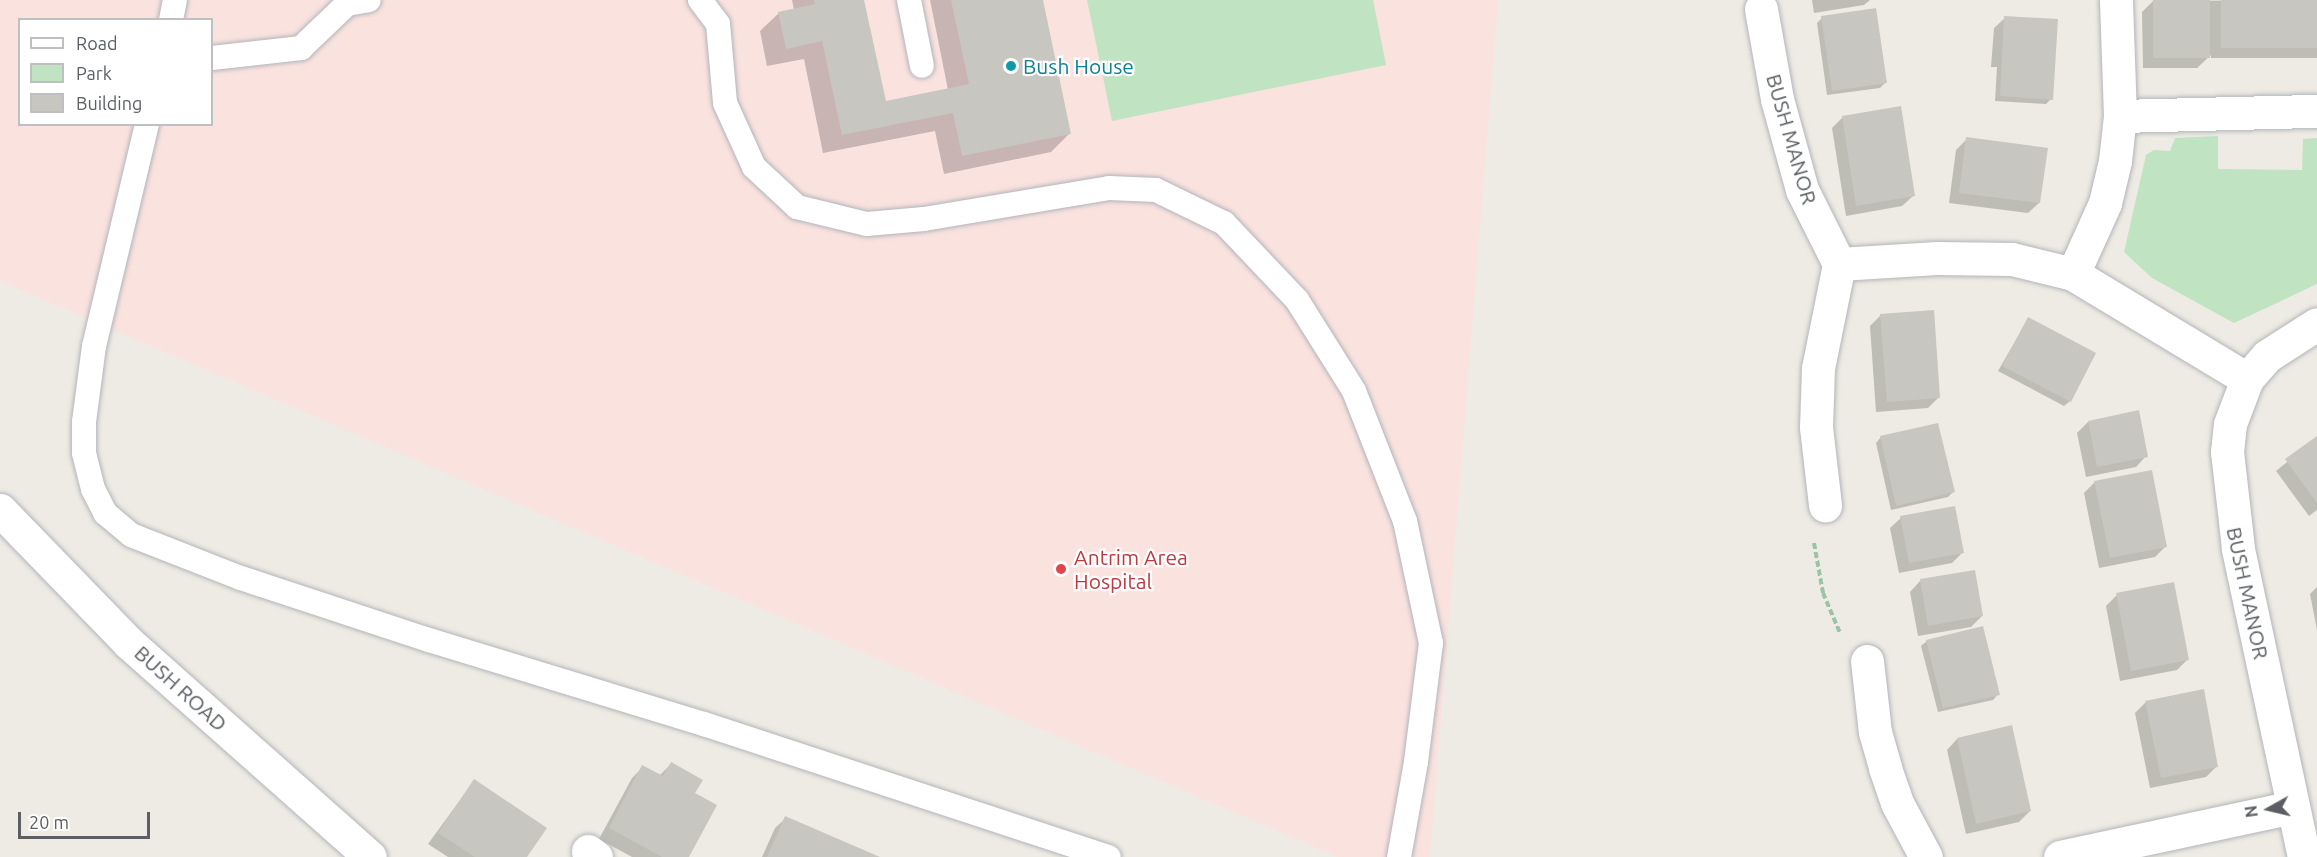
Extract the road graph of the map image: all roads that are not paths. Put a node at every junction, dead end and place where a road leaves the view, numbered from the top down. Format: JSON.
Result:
{"nodes":[{"id":1,"x":175,"y":0,"type":"edge"},
{"id":2,"x":369,"y":0,"type":"edge"},
{"id":3,"x":700,"y":0,"type":"edge"},
{"id":4,"x":909,"y":0,"type":"edge"},
{"id":5,"x":2116,"y":0,"type":"edge"},
{"id":6,"x":1761,"y":9,"type":"dead end"},
{"id":7,"x":171,"y":18,"type":"edge"},
{"id":8,"x":213,"y":58,"type":"edge"},
{"id":9,"x":922,"y":66,"type":"dead end"},
{"id":10,"x":2317,"y":111,"type":"edge"},
{"id":11,"x":2120,"y":116,"type":"junction"},
{"id":12,"x":147,"y":126,"type":"edge"},
{"id":13,"x":1839,"y":264,"type":"junction"},
{"id":14,"x":2073,"y":274,"type":"junction"},
{"id":15,"x":2317,"y":324,"type":"edge"},
{"id":16,"x":2247,"y":379,"type":"junction"},
{"id":17,"x":1825,"y":505,"type":"road end"},
{"id":18,"x":0,"y":510,"type":"edge"},
{"id":19,"x":1867,"y":661,"type":"road end"},
{"id":20,"x":2293,"y":807,"type":"junction"},
{"id":21,"x":370,"y":857,"type":"edge"},
{"id":22,"x":1108,"y":857,"type":"edge"},
{"id":23,"x":1399,"y":857,"type":"edge"},
{"id":24,"x":1926,"y":857,"type":"edge"},
{"id":25,"x":2060,"y":857,"type":"edge"},
{"id":26,"x":2304,"y":857,"type":"edge"}],
"edges":[{"from":1,"to":7,"type":"lane"},
{"from":2,"to":8,"type":"lane"},
{"from":3,"to":23,"type":"lane"},
{"from":4,"to":9,"type":"lane"},
{"from":5,"to":11,"type":"street"},
{"from":6,"to":13,"type":"street","name":"BUSH MANOR"},
{"from":10,"to":11,"type":"street"},
{"from":11,"to":14,"type":"street"},
{"from":12,"to":22,"type":"lane"},
{"from":13,"to":14,"type":"street"},
{"from":13,"to":17,"type":"street"},
{"from":14,"to":16,"type":"street"},
{"from":15,"to":16,"type":"street","name":"BUSH MANOR"},
{"from":16,"to":20,"type":"street","name":"BUSH MANOR"},
{"from":18,"to":21,"type":"street","name":"BUSH ROAD"},
{"from":19,"to":24,"type":"street"},
{"from":20,"to":25,"type":"street"},
{"from":20,"to":26,"type":"street","name":"BUSH MANOR"}]}
